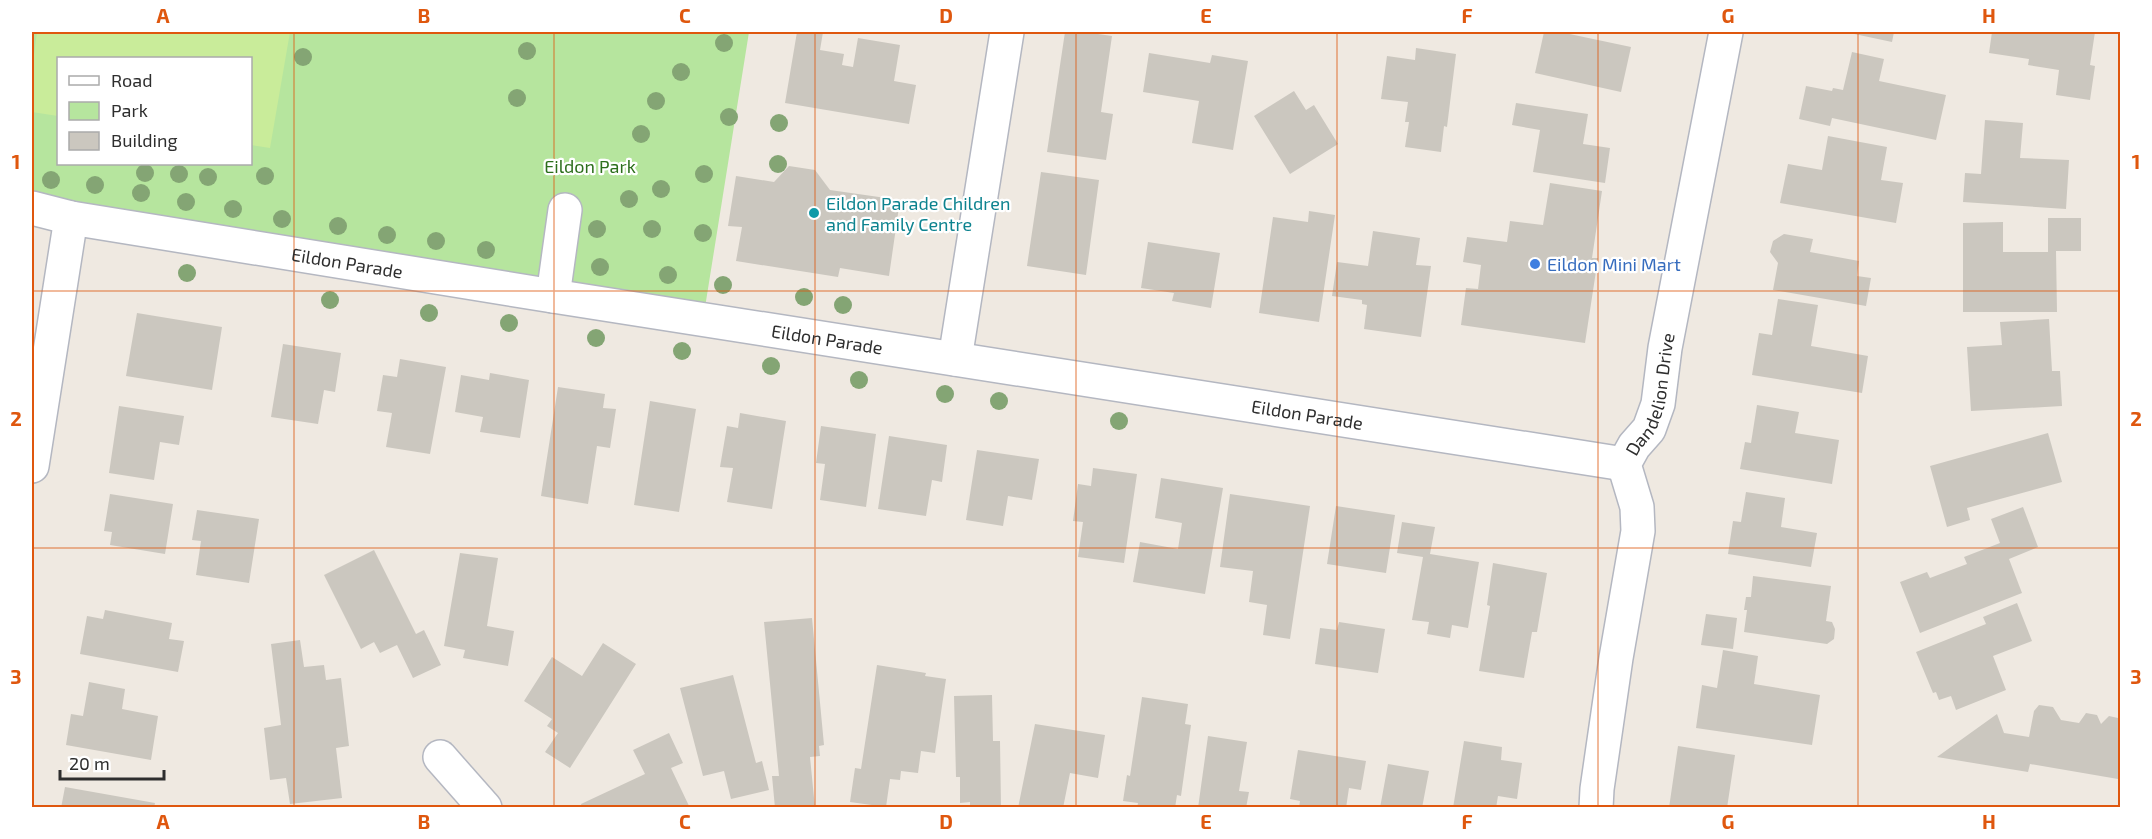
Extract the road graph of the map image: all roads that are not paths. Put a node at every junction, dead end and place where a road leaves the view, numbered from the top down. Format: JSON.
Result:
{"nodes":[{"id":1,"x":1006,"y":32,"type":"edge"},
{"id":2,"x":1726,"y":32,"type":"edge"},
{"id":3,"x":32,"y":208,"type":"edge"},
{"id":4,"x":565,"y":210,"type":"dead end"},
{"id":5,"x":71,"y":218,"type":"junction"},
{"id":6,"x":553,"y":296,"type":"junction"},
{"id":7,"x":955,"y":359,"type":"junction"},
{"id":8,"x":1624,"y":464,"type":"junction"},
{"id":9,"x":32,"y":466,"type":"edge"},
{"id":10,"x":440,"y":758,"type":"dead end"},
{"id":11,"x":1595,"y":801,"type":"edge"},
{"id":12,"x":485,"y":807,"type":"edge"}],
"edges":[{"from":1,"to":7,"type":"street"},
{"from":2,"to":8,"type":"street","name":"Dandelion Drive"},
{"from":3,"to":5,"type":"street","name":"Eildon Parade"},
{"from":4,"to":6,"type":"street"},
{"from":5,"to":6,"type":"street","name":"Eildon Parade"},
{"from":5,"to":9,"type":"street"},
{"from":6,"to":7,"type":"street","name":"Eildon Parade"},
{"from":7,"to":8,"type":"street","name":"Eildon Parade"},
{"from":8,"to":11,"type":"street","name":"Dandelion Drive"},
{"from":10,"to":12,"type":"street"}]}
